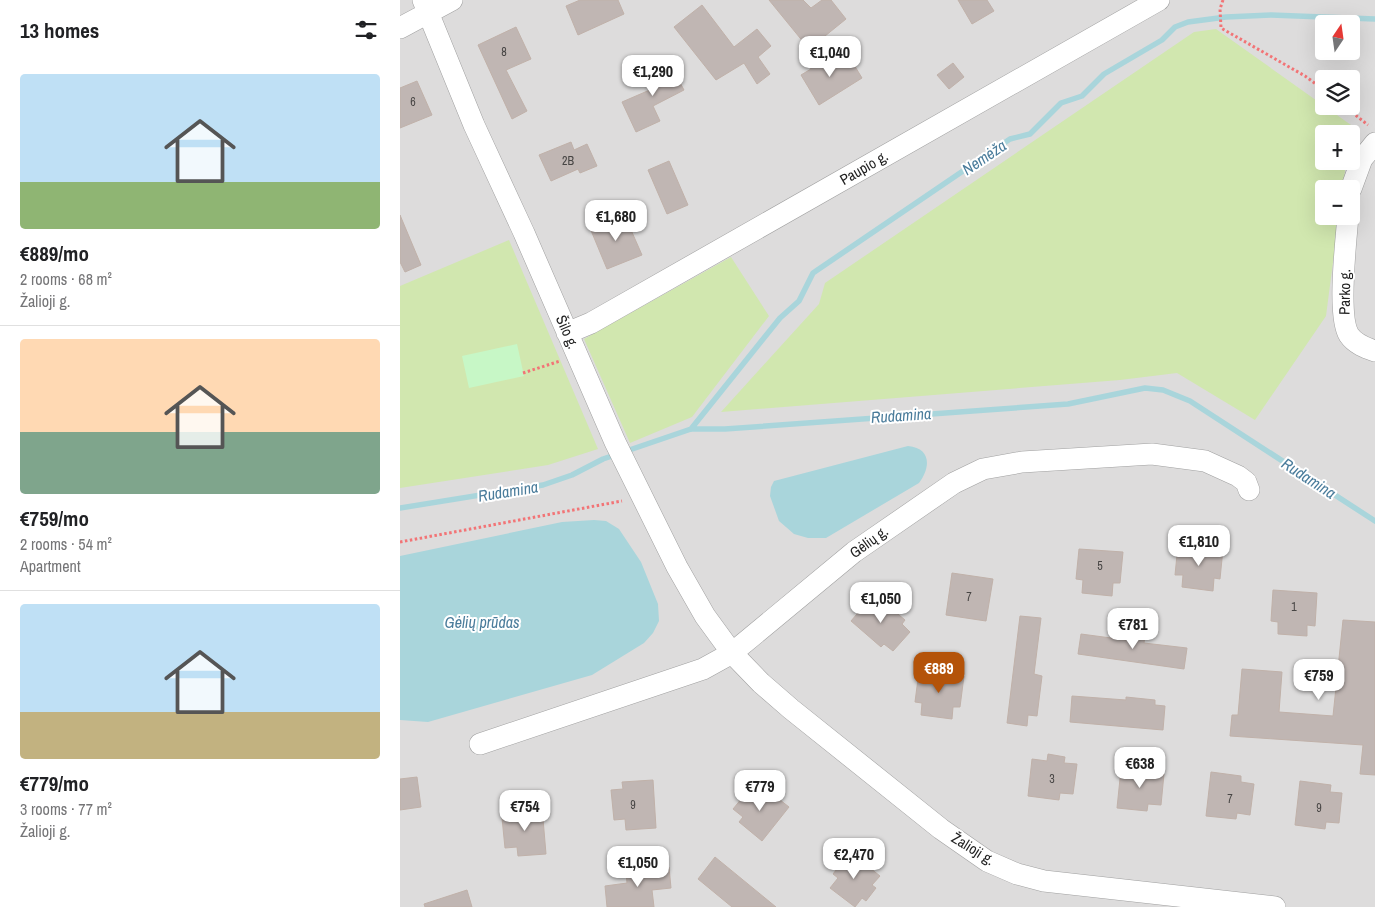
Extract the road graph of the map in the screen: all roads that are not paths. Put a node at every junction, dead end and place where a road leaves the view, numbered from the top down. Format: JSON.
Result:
{"nodes":[{"id":1,"x":452,"y":0,"type":"edge"},
{"id":2,"x":1159,"y":0,"type":"edge"},
{"id":3,"x":426,"y":6,"type":"edge"},
{"id":4,"x":400,"y":28,"type":"edge"},
{"id":5,"x":1375,"y":143,"type":"edge"},
{"id":6,"x":1354,"y":180,"type":"edge"},
{"id":7,"x":1348,"y":225,"type":"edge"},
{"id":8,"x":567,"y":333,"type":"junction"},
{"id":9,"x":1375,"y":351,"type":"edge"},
{"id":10,"x":1250,"y":490,"type":"dead end"},
{"id":11,"x":732,"y":653,"type":"junction"},
{"id":12,"x":480,"y":744,"type":"dead end"},
{"id":13,"x":1144,"y":900,"type":"edge"},
{"id":14,"x":1275,"y":907,"type":"edge"}],
"edges":[{"from":1,"to":3,"type":"street"},
{"from":2,"to":8,"type":"street","name":"Paupio g."},
{"from":3,"to":4,"type":"street"},
{"from":3,"to":8,"type":"street","name":"Šilo g."},
{"from":5,"to":6,"type":"street"},
{"from":7,"to":9,"type":"street","name":"Parko g."},
{"from":8,"to":11,"type":"street","name":"Šilo g."},
{"from":10,"to":11,"type":"street","name":"Gėlių g."},
{"from":11,"to":12,"type":"street","name":"Gėlių g."},
{"from":11,"to":13,"type":"street","name":"Žalioji g."},
{"from":13,"to":14,"type":"street","name":"Žalioji g."}]}
